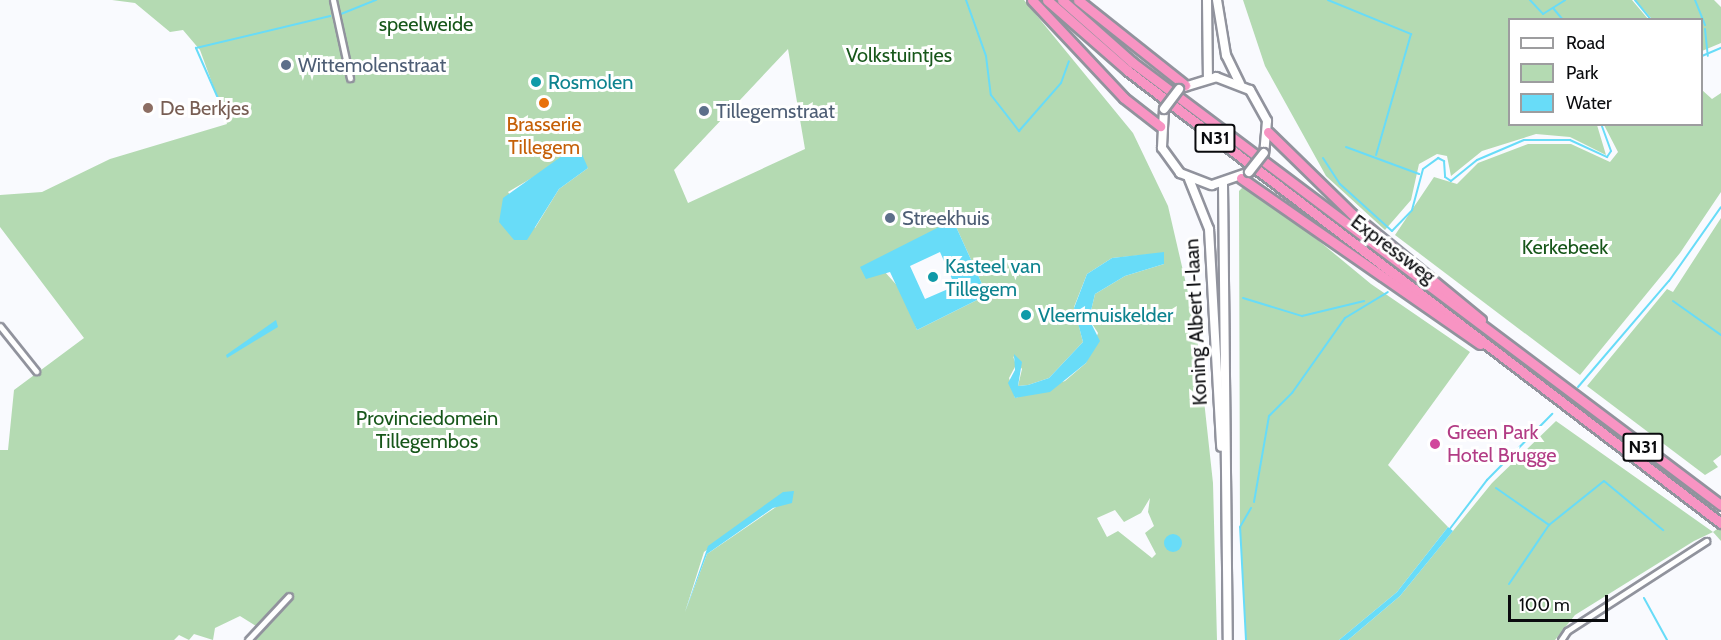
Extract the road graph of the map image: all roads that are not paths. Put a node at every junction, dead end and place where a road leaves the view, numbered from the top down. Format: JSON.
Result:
{"nodes":[{"id":1,"x":333,"y":0,"type":"edge"},
{"id":2,"x":1032,"y":0,"type":"edge"},
{"id":3,"x":1047,"y":0,"type":"edge"},
{"id":4,"x":1062,"y":0,"type":"edge"},
{"id":5,"x":1078,"y":0,"type":"edge"},
{"id":6,"x":1207,"y":0,"type":"edge"},
{"id":7,"x":1217,"y":0,"type":"edge"},
{"id":8,"x":1208,"y":77,"type":"junction"},
{"id":9,"x":350,"y":78,"type":"dead end"},
{"id":10,"x":1240,"y":84,"type":"junction"},
{"id":11,"x":1182,"y":87,"type":"junction"},
{"id":12,"x":1160,"y":126,"type":"junction"},
{"id":13,"x":1268,"y":132,"type":"junction"},
{"id":14,"x":1245,"y":175,"type":"junction"},
{"id":15,"x":1189,"y":179,"type":"junction"},
{"id":16,"x":1223,"y":184,"type":"junction"},
{"id":17,"x":0,"y":326,"type":"edge"},
{"id":18,"x":1498,"y":337,"type":"junction"},
{"id":19,"x":1502,"y":357,"type":"junction"},
{"id":20,"x":36,"y":371,"type":"dead end"},
{"id":21,"x":1224,"y":466,"type":"junction"},
{"id":22,"x":1721,"y":505,"type":"edge"},
{"id":23,"x":1721,"y":522,"type":"edge"},
{"id":24,"x":1706,"y":541,"type":"dead end"},
{"id":25,"x":289,"y":596,"type":"dead end"},
{"id":26,"x":248,"y":640,"type":"edge"},
{"id":27,"x":1228,"y":640,"type":"edge"},
{"id":28,"x":1561,"y":640,"type":"edge"}],
"edges":[{"from":1,"to":9,"type":"street"},
{"from":2,"to":12,"type":"highway"},
{"from":3,"to":19,"type":"highway","name":"Expressweg","number":"N31"},
{"from":4,"to":18,"type":"highway","name":"Expressweg","number":"N31"},
{"from":5,"to":11,"type":"highway"},
{"from":6,"to":8,"type":"main road"},
{"from":7,"to":10,"type":"main road"},
{"from":8,"to":10,"type":"main road"},
{"from":8,"to":11,"type":"main road"},
{"from":10,"to":13,"type":"main road"},
{"from":11,"to":12,"type":"main road","name":"Koning Albert I-laan","bridge":true},
{"from":12,"to":15,"type":"main road","name":"Koning Albert I-laan"},
{"from":13,"to":14,"type":"main road","bridge":true},
{"from":13,"to":18,"type":"highway","number":"N31"},
{"from":14,"to":16,"type":"main road"},
{"from":14,"to":19,"type":"highway","number":"N31"},
{"from":15,"to":16,"type":"main road"},
{"from":15,"to":21,"type":"main road","name":"Koning Albert I-laan"},
{"from":16,"to":21,"type":"main road","name":"Koning Albert I-laan"},
{"from":17,"to":20,"type":"street"},
{"from":18,"to":22,"type":"highway","name":"Expressweg","number":"N31"},
{"from":19,"to":23,"type":"highway","name":"Expressweg","number":"N31"},
{"from":21,"to":27,"type":"main road","name":"Koning Albert I-laan"},
{"from":24,"to":28,"type":"street"},
{"from":25,"to":26,"type":"street"}]}
